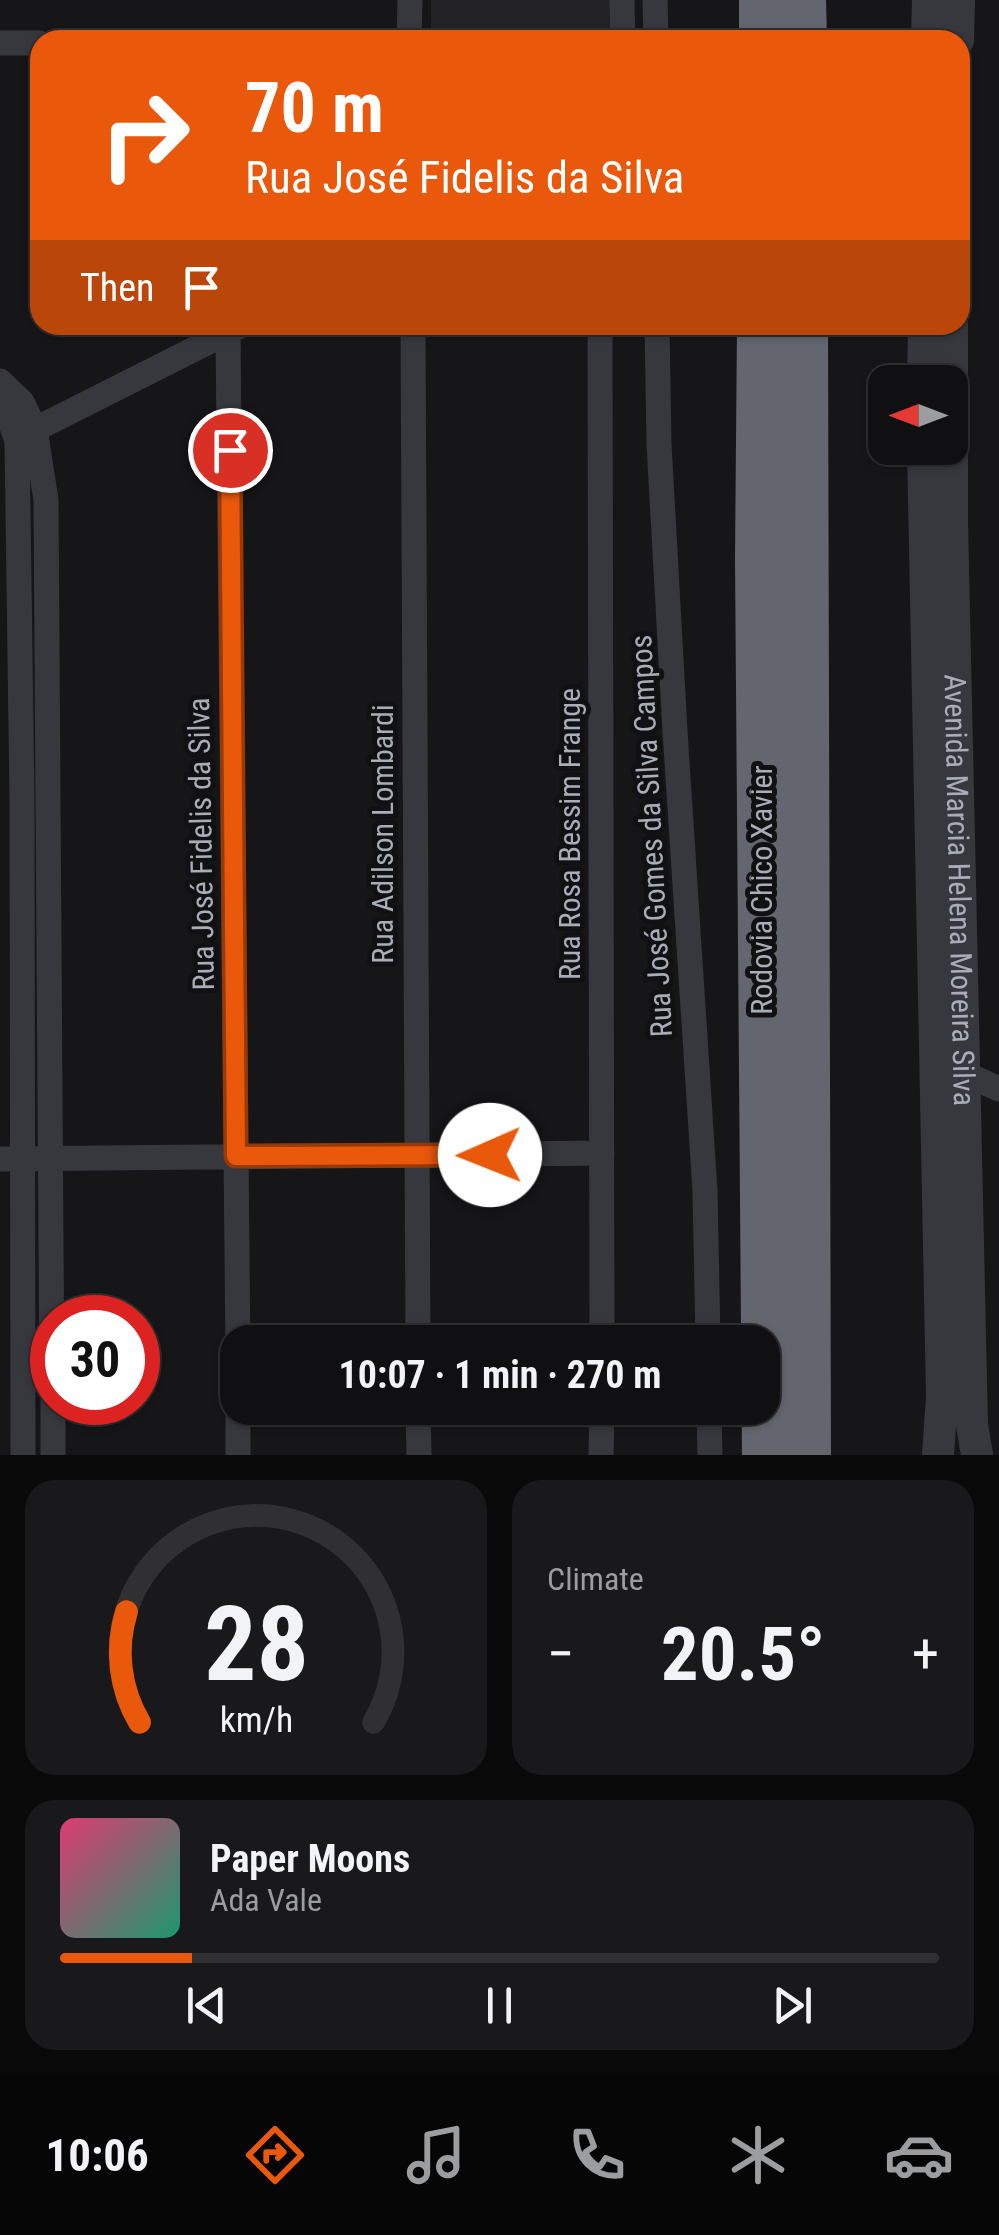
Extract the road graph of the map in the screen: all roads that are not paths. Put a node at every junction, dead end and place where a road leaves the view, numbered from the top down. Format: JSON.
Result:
{"nodes":[{"id":1,"x":410,"y":0,"type":"edge"},
{"id":2,"x":622,"y":0,"type":"edge"},
{"id":3,"x":655,"y":0,"type":"edge"},
{"id":4,"x":763,"y":0,"type":"edge"},
{"id":5,"x":802,"y":0,"type":"edge"},
{"id":6,"x":928,"y":0,"type":"edge"},
{"id":7,"x":959,"y":0,"type":"edge"},
{"id":8,"x":409,"y":30,"type":"edge"},
{"id":9,"x":623,"y":30,"type":"edge"},
{"id":10,"x":656,"y":30,"type":"edge"},
{"id":11,"x":763,"y":30,"type":"edge"},
{"id":12,"x":803,"y":30,"type":"edge"},
{"id":13,"x":927,"y":30,"type":"edge"},
{"id":14,"x":958,"y":30,"type":"edge"},
{"id":15,"x":0,"y":43,"type":"edge"},
{"id":16,"x":30,"y":43,"type":"edge"},
{"id":17,"x":223,"y":335,"type":"edge"},
{"id":18,"x":235,"y":335,"type":"edge"},
{"id":19,"x":413,"y":335,"type":"edge"},
{"id":20,"x":600,"y":335,"type":"edge"},
{"id":21,"x":656,"y":335,"type":"edge"},
{"id":22,"x":761,"y":335,"type":"edge"},
{"id":23,"x":804,"y":335,"type":"edge"},
{"id":24,"x":924,"y":335,"type":"edge"},
{"id":25,"x":952,"y":335,"type":"edge"},
{"id":26,"x":924,"y":365,"type":"edge"},
{"id":27,"x":1,"y":382,"type":"edge"},
{"id":28,"x":17,"y":441,"type":"edge"},
{"id":29,"x":923,"y":465,"type":"edge"},
{"id":30,"x":804,"y":1034,"type":"junction"},
{"id":31,"x":966,"y":1074,"type":"junction"},
{"id":32,"x":999,"y":1088,"type":"edge"},
{"id":33,"x":602,"y":1153,"type":"junction"},
{"id":34,"x":236,"y":1156,"type":"junction"},
{"id":35,"x":416,"y":1156,"type":"junction"},
{"id":36,"x":52,"y":1158,"type":"junction"},
{"id":37,"x":11,"y":1159,"type":"edge"},
{"id":38,"x":52,"y":1295,"type":"edge"},
{"id":39,"x":238,"y":1325,"type":"edge"},
{"id":40,"x":418,"y":1325,"type":"edge"},
{"id":41,"x":602,"y":1325,"type":"edge"},
{"id":42,"x":708,"y":1325,"type":"edge"},
{"id":43,"x":52,"y":1425,"type":"edge"},
{"id":44,"x":238,"y":1425,"type":"edge"},
{"id":45,"x":418,"y":1425,"type":"edge"},
{"id":46,"x":602,"y":1425,"type":"edge"},
{"id":47,"x":24,"y":1455,"type":"edge"},
{"id":48,"x":53,"y":1455,"type":"edge"},
{"id":49,"x":238,"y":1455,"type":"edge"},
{"id":50,"x":419,"y":1455,"type":"edge"},
{"id":51,"x":602,"y":1455,"type":"edge"},
{"id":52,"x":766,"y":1455,"type":"edge"},
{"id":53,"x":807,"y":1455,"type":"edge"},
{"id":54,"x":843,"y":1455,"type":"edge"},
{"id":55,"x":938,"y":1455,"type":"edge"},
{"id":56,"x":977,"y":1455,"type":"edge"}],
"edges":[{"from":1,"to":8,"type":"street"},
{"from":2,"to":9,"type":"street"},
{"from":3,"to":10,"type":"street"},
{"from":4,"to":11,"type":"highway"},
{"from":5,"to":12,"type":"highway"},
{"from":6,"to":13,"type":"street"},
{"from":7,"to":14,"type":"street"},
{"from":15,"to":16,"type":"street"},
{"from":17,"to":28,"type":"street"},
{"from":18,"to":34,"type":"street","name":"Rua José Fidelis da Silva"},
{"from":19,"to":35,"type":"street","name":"Rua Adilson Lombardi"},
{"from":20,"to":33,"type":"street","name":"Rua Rosa Bessim Frange"},
{"from":21,"to":42,"type":"street","name":"Rua José Gomes da Silva Campos"},
{"from":22,"to":52,"type":"highway","name":"Rodovia Chico Xavier"},
{"from":23,"to":30,"type":"highway","name":"Rodovia Chico Xavier"},
{"from":24,"to":26,"type":"street"},
{"from":25,"to":31,"type":"street","name":"Avenida Marcia Helena Moreira Silva"},
{"from":27,"to":28,"type":"street"},
{"from":28,"to":36,"type":"street"},
{"from":28,"to":37,"type":"street"},
{"from":29,"to":55,"type":"street","name":"Avenida Marcia Helena Moreira Silva"},
{"from":30,"to":53,"type":"highway","name":"Rodovia Chico Xavier"},
{"from":30,"to":54,"type":"highway"},
{"from":31,"to":32,"type":"street"},
{"from":31,"to":56,"type":"street","name":"Avenida Marcia Helena Moreira Silva"},
{"from":33,"to":35,"type":"street"},
{"from":33,"to":41,"type":"street","name":"Rua Rosa Bessim Frange"},
{"from":34,"to":35,"type":"street"},
{"from":34,"to":36,"type":"street"},
{"from":34,"to":39,"type":"street","name":"Rua José Fidelis da Silva"},
{"from":35,"to":40,"type":"street","name":"Rua Adilson Lombardi"},
{"from":36,"to":37,"type":"street"},
{"from":36,"to":38,"type":"street"},
{"from":37,"to":47,"type":"street"},
{"from":43,"to":48,"type":"street"},
{"from":44,"to":49,"type":"street"},
{"from":45,"to":50,"type":"street"},
{"from":46,"to":51,"type":"street"}]}
